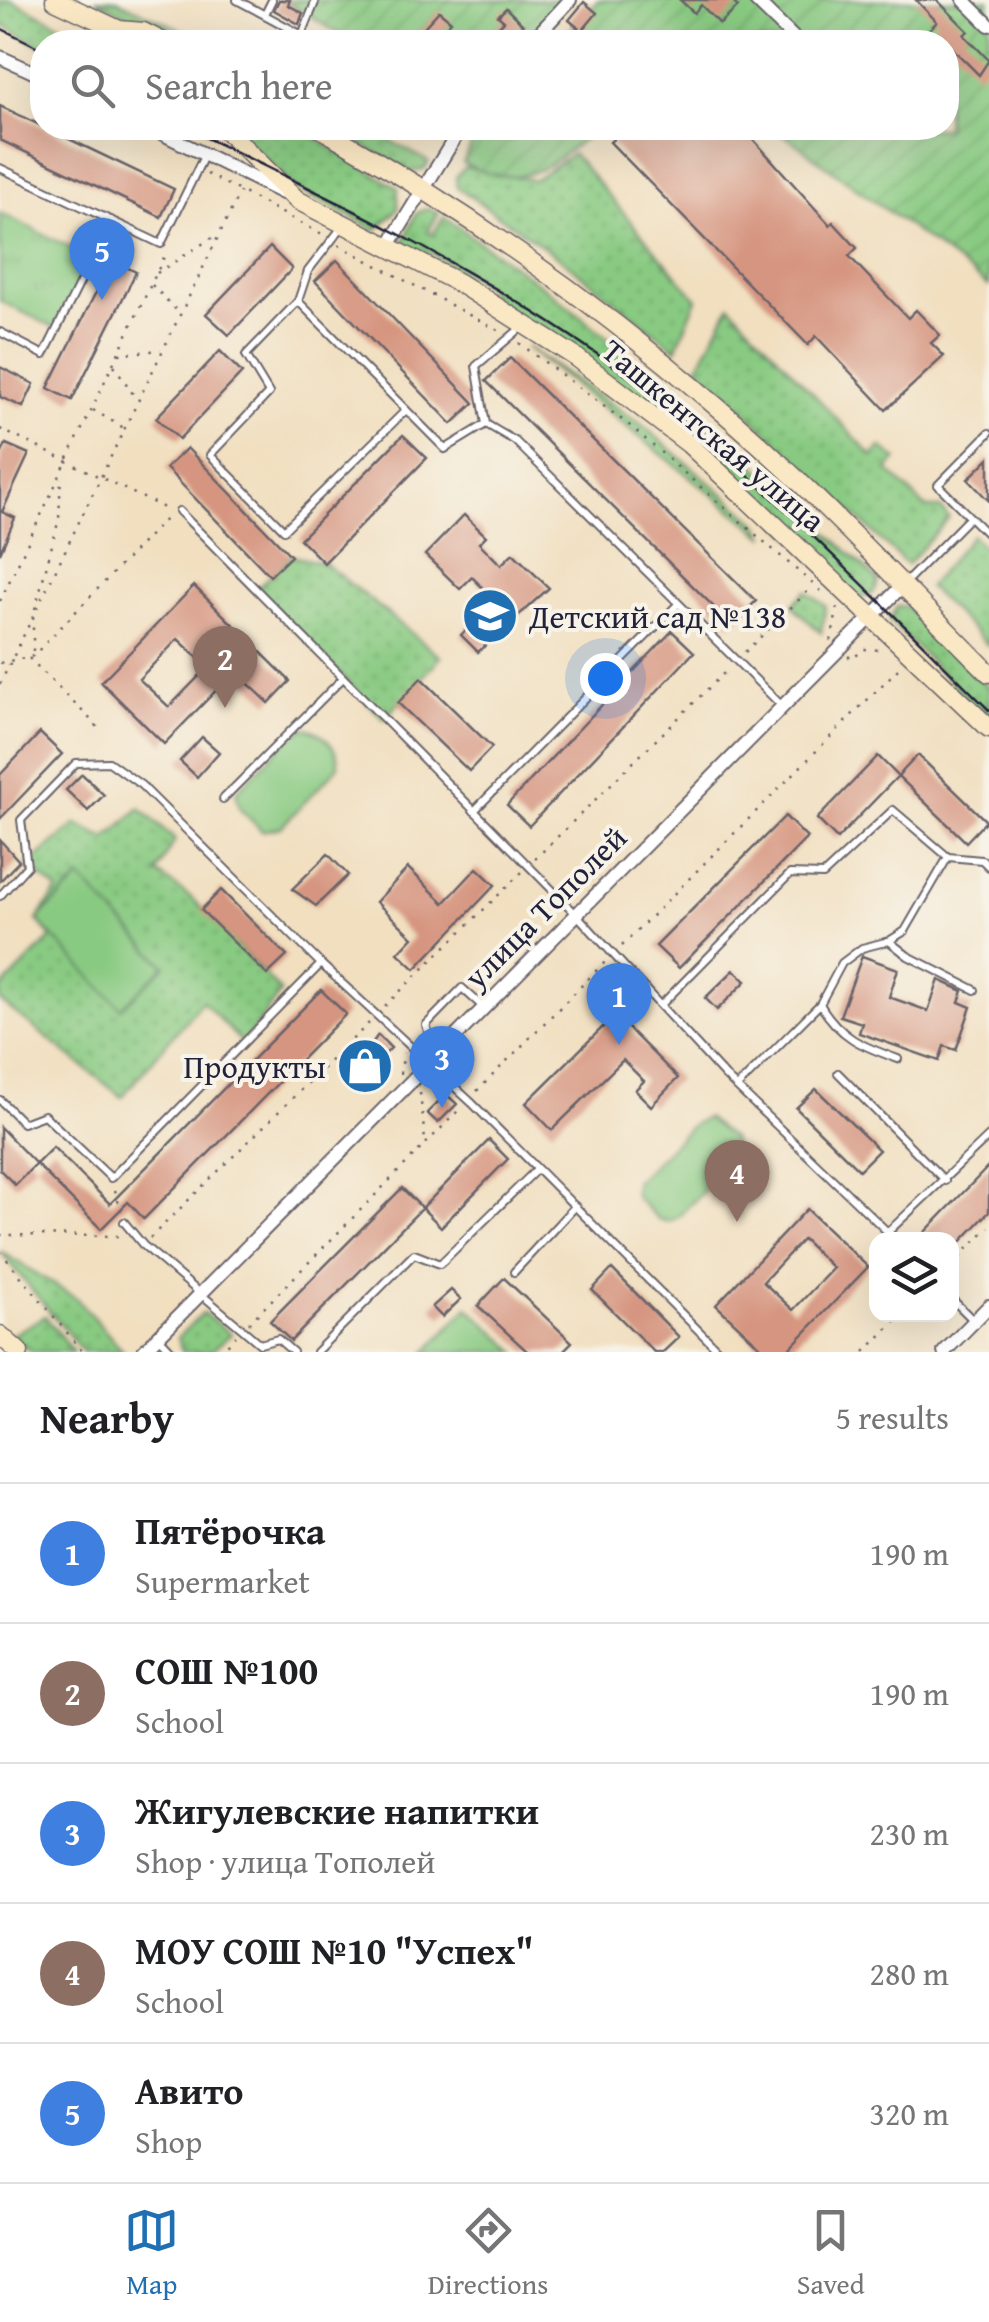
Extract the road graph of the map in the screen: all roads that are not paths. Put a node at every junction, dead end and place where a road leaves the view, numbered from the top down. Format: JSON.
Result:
{"nodes":[{"id":1,"x":55,"y":0,"type":"edge"},
{"id":2,"x":238,"y":0,"type":"edge"},
{"id":3,"x":272,"y":0,"type":"edge"},
{"id":4,"x":316,"y":0,"type":"edge"},
{"id":5,"x":570,"y":0,"type":"edge"},
{"id":6,"x":756,"y":0,"type":"edge"},
{"id":7,"x":964,"y":0,"type":"edge"},
{"id":8,"x":82,"y":8,"type":"edge"},
{"id":9,"x":265,"y":14,"type":"junction"},
{"id":10,"x":989,"y":25,"type":"edge"},
{"id":11,"x":115,"y":30,"type":"edge"},
{"id":12,"x":293,"y":30,"type":"edge"},
{"id":13,"x":304,"y":30,"type":"edge"},
{"id":14,"x":541,"y":30,"type":"edge"},
{"id":15,"x":786,"y":30,"type":"edge"},
{"id":16,"x":0,"y":56,"type":"edge"},
{"id":17,"x":30,"y":70,"type":"edge"},
{"id":18,"x":172,"y":140,"type":"edge"},
{"id":19,"x":236,"y":140,"type":"edge"},
{"id":20,"x":341,"y":140,"type":"edge"},
{"id":21,"x":451,"y":140,"type":"edge"},
{"id":22,"x":203,"y":158,"type":"junction"},
{"id":23,"x":0,"y":168,"type":"edge"},
{"id":24,"x":424,"y":187,"type":"junction"},
{"id":25,"x":297,"y":200,"type":"junction"},
{"id":26,"x":110,"y":220,"type":"junction"},
{"id":27,"x":344,"y":224,"type":"junction"},
{"id":28,"x":388,"y":245,"type":"junction"},
{"id":29,"x":298,"y":301,"type":"junction"},
{"id":30,"x":0,"y":332,"type":"edge"},
{"id":31,"x":518,"y":332,"type":"junction"},
{"id":32,"x":406,"y":410,"type":"junction"},
{"id":33,"x":486,"y":424,"type":"junction"},
{"id":34,"x":989,"y":434,"type":"edge"},
{"id":35,"x":178,"y":511,"type":"road end"},
{"id":36,"x":969,"y":518,"type":"junction"},
{"id":37,"x":989,"y":536,"type":"edge"},
{"id":38,"x":902,"y":586,"type":"junction"},
{"id":39,"x":677,"y":605,"type":"junction"},
{"id":40,"x":874,"y":614,"type":"junction"},
{"id":41,"x":989,"y":673,"type":"edge"},
{"id":42,"x":343,"y":678,"type":"junction"},
{"id":43,"x":784,"y":708,"type":"junction"},
{"id":44,"x":989,"y":728,"type":"edge"},
{"id":45,"x":222,"y":799,"type":"dead end"},
{"id":46,"x":474,"y":811,"type":"junction"},
{"id":47,"x":948,"y":857,"type":"junction"},
{"id":48,"x":989,"y":867,"type":"edge"},
{"id":49,"x":0,"y":896,"type":"edge"},
{"id":50,"x":578,"y":916,"type":"junction"},
{"id":51,"x":889,"y":942,"type":"junction"},
{"id":52,"x":321,"y":964,"type":"junction"},
{"id":53,"x":976,"y":990,"type":"dead end"},
{"id":54,"x":820,"y":1004,"type":"junction"},
{"id":55,"x":661,"y":1006,"type":"junction"},
{"id":56,"x":483,"y":1007,"type":"junction"},
{"id":57,"x":433,"y":1058,"type":"junction"},
{"id":58,"x":898,"y":1058,"type":"dead end"},
{"id":59,"x":838,"y":1073,"type":"dead end"},
{"id":60,"x":739,"y":1084,"type":"junction"},
{"id":61,"x":0,"y":1100,"type":"edge"},
{"id":62,"x":989,"y":1136,"type":"edge"},
{"id":63,"x":538,"y":1169,"type":"junction"},
{"id":64,"x":945,"y":1181,"type":"junction"},
{"id":65,"x":574,"y":1206,"type":"junction"},
{"id":66,"x":124,"y":1222,"type":"road end"},
{"id":67,"x":890,"y":1230,"type":"joint"},
{"id":68,"x":514,"y":1272,"type":"dead end"},
{"id":69,"x":202,"y":1292,"type":"junction"},
{"id":70,"x":959,"y":1306,"type":"edge"},
{"id":71,"x":989,"y":1306,"type":"edge"},
{"id":72,"x":974,"y":1321,"type":"junction"},
{"id":73,"x":0,"y":1335,"type":"edge"},
{"id":74,"x":158,"y":1336,"type":"junction"},
{"id":75,"x":19,"y":1352,"type":"edge"},
{"id":76,"x":143,"y":1352,"type":"edge"},
{"id":77,"x":173,"y":1352,"type":"edge"},
{"id":78,"x":293,"y":1352,"type":"edge"},
{"id":79,"x":316,"y":1352,"type":"edge"},
{"id":80,"x":720,"y":1352,"type":"edge"},
{"id":81,"x":944,"y":1352,"type":"edge"}],
"edges":[{"from":1,"to":8,"type":"main road"},
{"from":2,"to":9,"type":"lane"},
{"from":3,"to":9,"type":"lane"},
{"from":4,"to":13,"type":"lane"},
{"from":5,"to":14,"type":"street"},
{"from":6,"to":15,"type":"street"},
{"from":7,"to":10,"type":"street"},
{"from":8,"to":11,"type":"main road"},
{"from":9,"to":12,"type":"lane"},
{"from":16,"to":17,"type":"street"},
{"from":18,"to":22,"type":"street"},
{"from":19,"to":25,"type":"main road","name":"Ташкентская улица"},
{"from":20,"to":24,"type":"main road","name":"Ташкентская улица"},
{"from":21,"to":24,"type":"street"},
{"from":22,"to":25,"type":"street"},
{"from":22,"to":26,"type":"lane"},
{"from":23,"to":26,"type":"lane"},
{"from":24,"to":28,"type":"street"},
{"from":24,"to":38,"type":"main road","name":"Ташкентская улица"},
{"from":25,"to":27,"type":"main road","name":"Ташкентская улица"},
{"from":26,"to":30,"type":"lane"},
{"from":27,"to":28,"type":"main road","name":"Ташкентская улица"},
{"from":27,"to":29,"type":"lane"},
{"from":28,"to":31,"type":"main road","name":"Ташкентская улица"},
{"from":29,"to":32,"type":"lane"},
{"from":29,"to":32,"type":"lane"},
{"from":31,"to":33,"type":"lane"},
{"from":31,"to":40,"type":"main road","name":"Ташкентская улица"},
{"from":32,"to":33,"type":"lane"},
{"from":33,"to":39,"type":"lane"},
{"from":34,"to":36,"type":"lane"},
{"from":35,"to":42,"type":"lane"},
{"from":36,"to":37,"type":"lane"},
{"from":36,"to":38,"type":"lane"},
{"from":38,"to":40,"type":"street","name":"улица Тополей"},
{"from":38,"to":41,"type":"main road","name":"Ташкентская улица"},
{"from":39,"to":43,"type":"lane"},
{"from":39,"to":46,"type":"lane"},
{"from":40,"to":43,"type":"street","name":"улица Тополей"},
{"from":40,"to":44,"type":"main road","name":"Ташкентская улица"},
{"from":42,"to":45,"type":"lane"},
{"from":42,"to":46,"type":"lane"},
{"from":43,"to":50,"type":"street","name":"улица Тополей"},
{"from":46,"to":50,"type":"lane"},
{"from":47,"to":48,"type":"lane"},
{"from":47,"to":51,"type":"lane"},
{"from":47,"to":55,"type":"lane"},
{"from":49,"to":52,"type":"lane"},
{"from":50,"to":55,"type":"lane"},
{"from":50,"to":56,"type":"street","name":"улица Тополей"},
{"from":51,"to":53,"type":"lane"},
{"from":51,"to":54,"type":"lane"},
{"from":52,"to":57,"type":"lane"},
{"from":52,"to":61,"type":"lane"},
{"from":54,"to":58,"type":"lane"},
{"from":54,"to":60,"type":"lane"},
{"from":55,"to":60,"type":"lane"},
{"from":56,"to":57,"type":"street","name":"улица Тополей"},
{"from":56,"to":57,"type":"lane"},
{"from":57,"to":63,"type":"lane"},
{"from":57,"to":69,"type":"street","name":"улица Тополей"},
{"from":59,"to":64,"type":"lane"},
{"from":60,"to":67,"type":"lane"},
{"from":62,"to":64,"type":"lane"},
{"from":63,"to":65,"type":"lane"},
{"from":63,"to":79,"type":"lane"},
{"from":64,"to":67,"type":"lane"},
{"from":65,"to":68,"type":"lane"},
{"from":65,"to":80,"type":"lane"},
{"from":66,"to":69,"type":"lane"},
{"from":69,"to":74,"type":"street","name":"улица Тополей"},
{"from":69,"to":78,"type":"lane"},
{"from":70,"to":72,"type":"lane"},
{"from":71,"to":72,"type":"street"},
{"from":72,"to":81,"type":"street"},
{"from":73,"to":75,"type":"main road"},
{"from":74,"to":76,"type":"street","name":"улица Тополей"},
{"from":74,"to":77,"type":"lane"}]}
